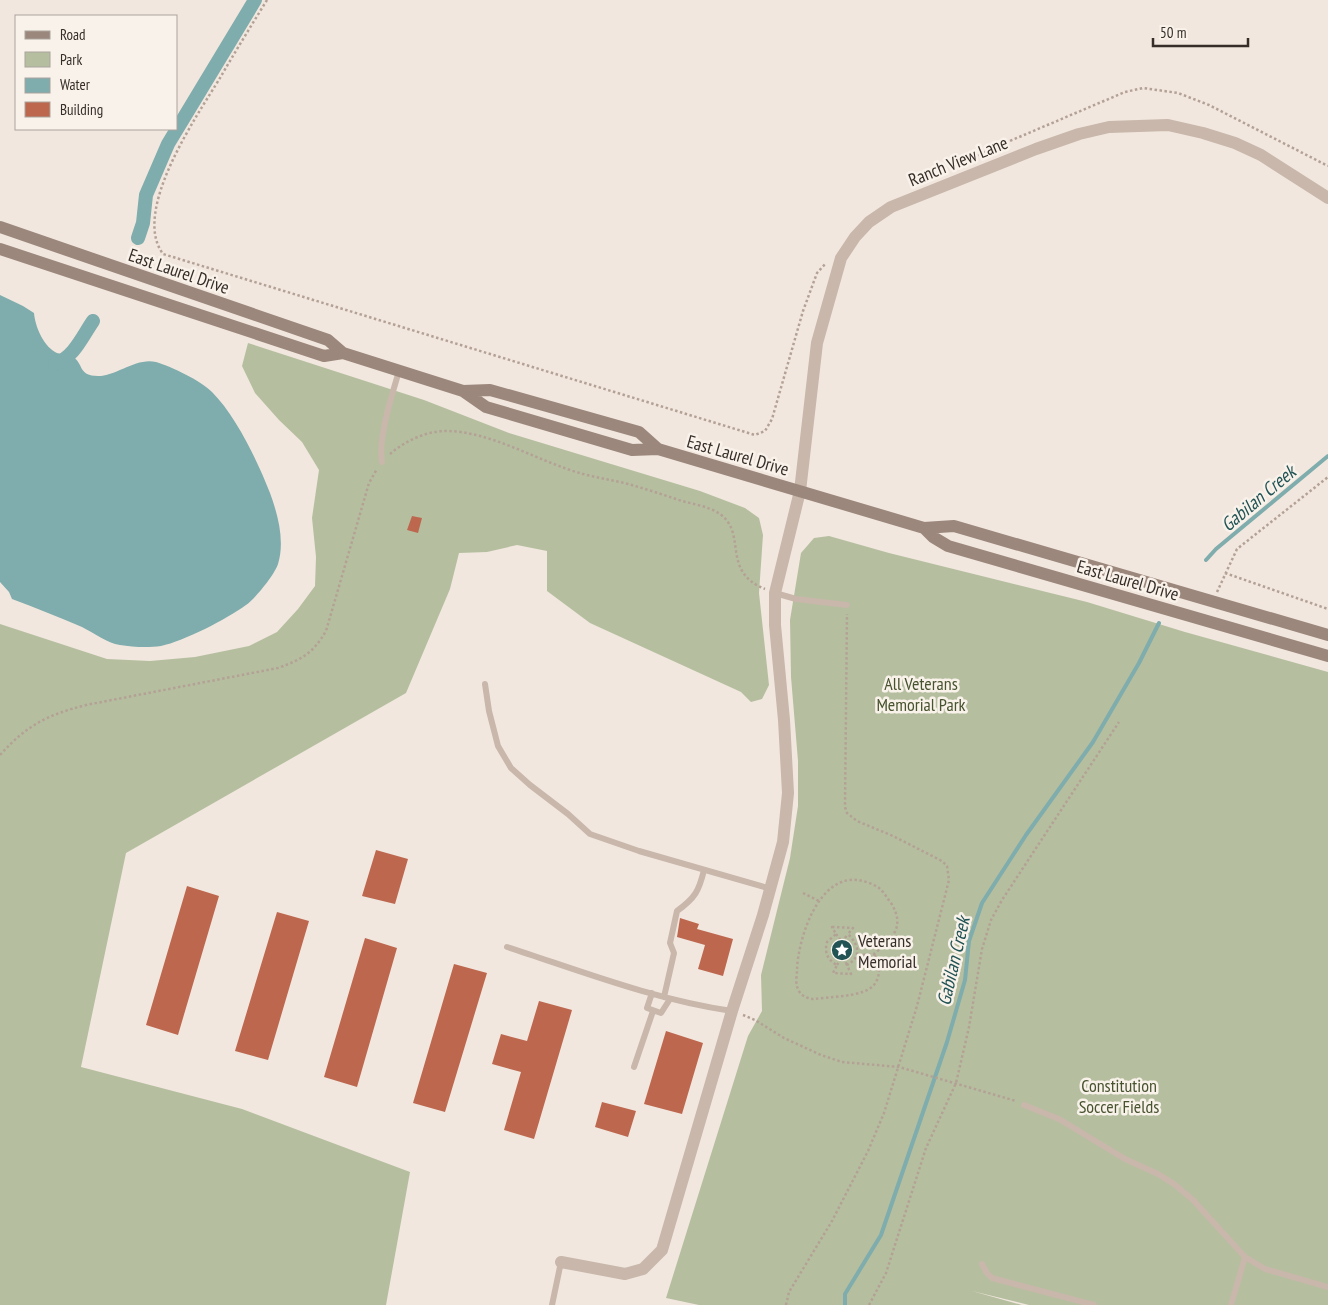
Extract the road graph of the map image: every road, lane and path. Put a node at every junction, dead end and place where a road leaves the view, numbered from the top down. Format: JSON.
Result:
{"nodes":[{"id":1,"x":267,"y":0,"type":"edge"},
{"id":2,"x":1328,"y":166,"type":"edge"},
{"id":3,"x":948,"y":169,"type":"dead end"},
{"id":4,"x":1328,"y":198,"type":"edge"},
{"id":5,"x":0,"y":227,"type":"edge"},
{"id":6,"x":0,"y":249,"type":"edge"},
{"id":7,"x":830,"y":258,"type":"dead end"},
{"id":8,"x":343,"y":353,"type":"junction"},
{"id":9,"x":398,"y":371,"type":"junction"},
{"id":10,"x":463,"y":391,"type":"junction"},
{"id":11,"x":658,"y":449,"type":"junction"},
{"id":12,"x":382,"y":462,"type":"junction"},
{"id":13,"x":1328,"y":477,"type":"edge"},
{"id":14,"x":800,"y":491,"type":"junction"},
{"id":15,"x":924,"y":528,"type":"junction"},
{"id":16,"x":1225,"y":573,"type":"junction"},
{"id":17,"x":776,"y":593,"type":"junction"},
{"id":18,"x":1213,"y":602,"type":"junction"},
{"id":19,"x":847,"y":605,"type":"joint"},
{"id":20,"x":1328,"y":609,"type":"edge"},
{"id":21,"x":1328,"y":636,"type":"edge"},
{"id":22,"x":1328,"y":656,"type":"edge"},
{"id":23,"x":485,"y":684,"type":"dead end"},
{"id":24,"x":1120,"y":722,"type":"dead end"},
{"id":25,"x":0,"y":755,"type":"edge"},
{"id":26,"x":704,"y":870,"type":"junction"},
{"id":27,"x":771,"y":888,"type":"junction"},
{"id":28,"x":803,"y":892,"type":"dead end"},
{"id":29,"x":820,"y":902,"type":"junction"},
{"id":30,"x":836,"y":934,"type":"junction"},
{"id":31,"x":848,"y":934,"type":"junction"},
{"id":32,"x":842,"y":942,"type":"junction"},
{"id":33,"x":507,"y":947,"type":"dead end"},
{"id":34,"x":858,"y":954,"type":"junction"},
{"id":35,"x":874,"y":954,"type":"junction"},
{"id":36,"x":842,"y":957,"type":"junction"},
{"id":37,"x":838,"y":965,"type":"junction"},
{"id":38,"x":847,"y":965,"type":"junction"},
{"id":39,"x":652,"y":993,"type":"junction"},
{"id":40,"x":667,"y":998,"type":"junction"},
{"id":41,"x":653,"y":1011,"type":"junction"},
{"id":42,"x":732,"y":1011,"type":"junction"},
{"id":43,"x":634,"y":1067,"type":"dead end"},
{"id":44,"x":899,"y":1067,"type":"junction"},
{"id":45,"x":956,"y":1083,"type":"junction"},
{"id":46,"x":1024,"y":1105,"type":"joint"},
{"id":47,"x":1245,"y":1257,"type":"junction"},
{"id":48,"x":560,"y":1262,"type":"joint"},
{"id":49,"x":982,"y":1264,"type":"dead end"},
{"id":50,"x":1328,"y":1287,"type":"edge"},
{"id":51,"x":552,"y":1305,"type":"edge"},
{"id":52,"x":786,"y":1305,"type":"edge"},
{"id":53,"x":869,"y":1305,"type":"edge"},
{"id":54,"x":1094,"y":1305,"type":"edge"},
{"id":55,"x":1231,"y":1305,"type":"edge"}],
"edges":[{"from":1,"to":7,"type":"path"},
{"from":2,"to":3,"type":"path"},
{"from":4,"to":14,"type":"street","name":"Ranch View Lane"},
{"from":5,"to":8,"type":"main road","name":"East Laurel Drive"},
{"from":6,"to":8,"type":"main road","name":"East Laurel Drive"},
{"from":8,"to":9,"type":"main road","name":"East Laurel Drive"},
{"from":9,"to":10,"type":"main road","name":"East Laurel Drive"},
{"from":9,"to":12,"type":"lane"},
{"from":10,"to":11,"type":"main road","name":"East Laurel Drive"},
{"from":10,"to":11,"type":"main road","name":"East Laurel Drive"},
{"from":11,"to":14,"type":"main road","name":"East Laurel Drive"},
{"from":12,"to":17,"type":"path"},
{"from":12,"to":25,"type":"path"},
{"from":13,"to":16,"type":"path"},
{"from":14,"to":15,"type":"main road","name":"East Laurel Drive"},
{"from":14,"to":17,"type":"street","name":"Ranch View Lane"},
{"from":15,"to":18,"type":"main road","name":"East Laurel Drive"},
{"from":15,"to":22,"type":"main road","name":"East Laurel Drive"},
{"from":16,"to":18,"type":"path"},
{"from":16,"to":20,"type":"path"},
{"from":17,"to":19,"type":"lane"},
{"from":17,"to":27,"type":"street","name":"Ranch View Lane"},
{"from":18,"to":21,"type":"main road","name":"East Laurel Drive"},
{"from":19,"to":44,"type":"path"},
{"from":23,"to":26,"type":"lane"},
{"from":24,"to":45,"type":"path"},
{"from":26,"to":27,"type":"lane"},
{"from":26,"to":40,"type":"lane"},
{"from":27,"to":42,"type":"street","name":"Ranch View Lane"},
{"from":28,"to":29,"type":"path"},
{"from":29,"to":35,"type":"path"},
{"from":29,"to":35,"type":"path"},
{"from":30,"to":31,"type":"path"},
{"from":30,"to":32,"type":"path"},
{"from":30,"to":37,"type":"path"},
{"from":31,"to":32,"type":"path"},
{"from":31,"to":34,"type":"path"},
{"from":32,"to":36,"type":"path"},
{"from":33,"to":39,"type":"lane"},
{"from":34,"to":35,"type":"path"},
{"from":34,"to":38,"type":"path"},
{"from":36,"to":37,"type":"path"},
{"from":36,"to":38,"type":"path"},
{"from":37,"to":38,"type":"path"},
{"from":39,"to":40,"type":"lane"},
{"from":39,"to":41,"type":"lane"},
{"from":40,"to":41,"type":"lane"},
{"from":40,"to":42,"type":"lane"},
{"from":41,"to":43,"type":"lane"},
{"from":42,"to":44,"type":"path"},
{"from":42,"to":48,"type":"street","name":"Ranch View Lane"},
{"from":44,"to":45,"type":"path"},
{"from":44,"to":52,"type":"path"},
{"from":45,"to":46,"type":"path"},
{"from":45,"to":53,"type":"path"},
{"from":46,"to":47,"type":"lane"},
{"from":47,"to":50,"type":"lane"},
{"from":47,"to":55,"type":"lane"},
{"from":48,"to":51,"type":"lane"},
{"from":49,"to":54,"type":"lane"}]}
